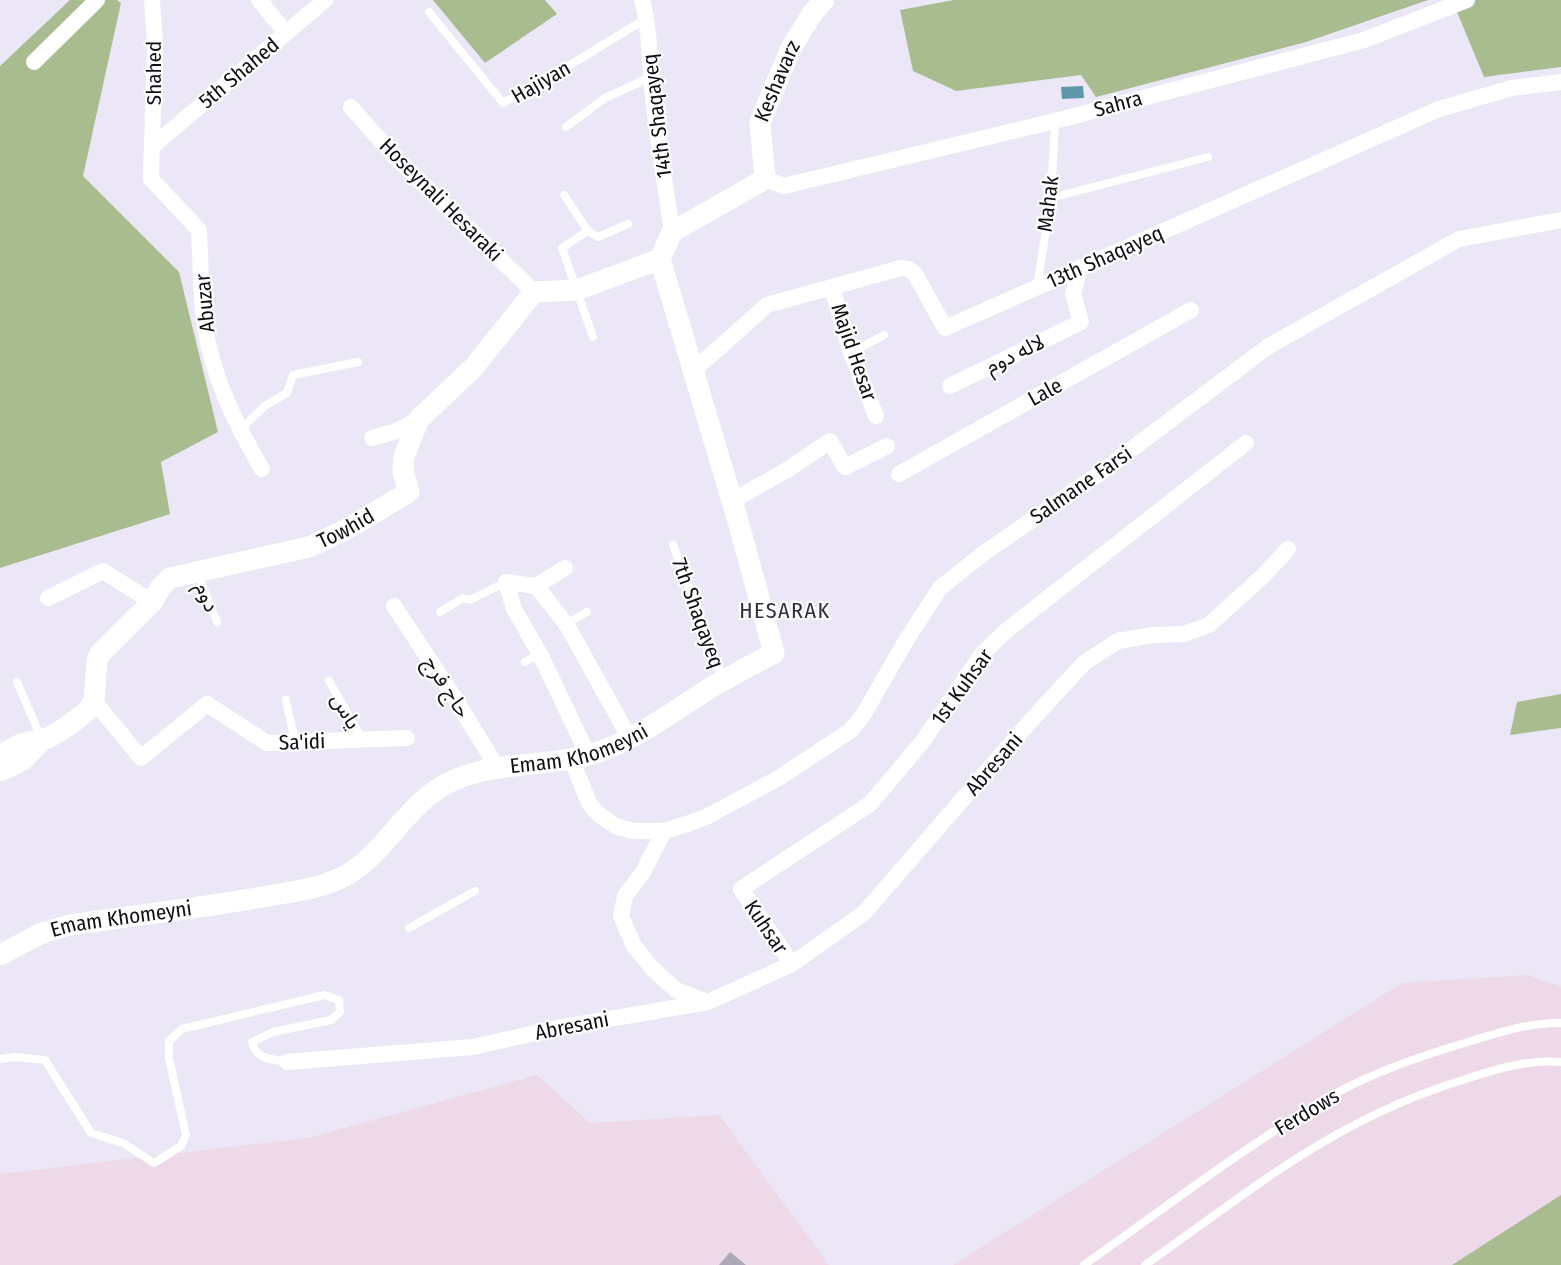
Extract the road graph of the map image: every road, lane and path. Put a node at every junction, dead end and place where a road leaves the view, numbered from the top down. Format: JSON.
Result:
{"nodes":[{"id":1,"x":97,"y":0,"type":"edge"},
{"id":2,"x":152,"y":0,"type":"edge"},
{"id":3,"x":259,"y":0,"type":"edge"},
{"id":4,"x":325,"y":0,"type":"edge"},
{"id":5,"x":642,"y":0,"type":"edge"},
{"id":6,"x":824,"y":0,"type":"edge"},
{"id":7,"x":1467,"y":0,"type":"edge"},
{"id":8,"x":429,"y":12,"type":"dead end"},
{"id":9,"x":647,"y":18,"type":"junction"},
{"id":10,"x":286,"y":33,"type":"junction"},
{"id":11,"x":34,"y":62,"type":"dead end"},
{"id":12,"x":651,"y":77,"type":"junction"},
{"id":13,"x":1561,"y":82,"type":"edge"},
{"id":14,"x":351,"y":107,"type":"dead end"},
{"id":15,"x":1055,"y":121,"type":"junction"},
{"id":16,"x":566,"y":127,"type":"dead end"},
{"id":17,"x":153,"y":146,"type":"junction"},
{"id":18,"x":1208,"y":157,"type":"dead end"},
{"id":19,"x":765,"y":179,"type":"junction"},
{"id":20,"x":564,"y":195,"type":"dead end"},
{"id":21,"x":1051,"y":198,"type":"junction"},
{"id":22,"x":1561,"y":220,"type":"edge"},
{"id":23,"x":628,"y":224,"type":"dead end"},
{"id":24,"x":588,"y":231,"type":"junction"},
{"id":25,"x":672,"y":232,"type":"junction"},
{"id":26,"x":660,"y":259,"type":"junction"},
{"id":27,"x":1080,"y":268,"type":"junction"},
{"id":28,"x":832,"y":288,"type":"junction"},
{"id":29,"x":1037,"y":288,"type":"junction"},
{"id":30,"x":577,"y":290,"type":"junction"},
{"id":31,"x":534,"y":292,"type":"junction"},
{"id":32,"x":1191,"y":310,"type":"dead end"},
{"id":33,"x":884,"y":335,"type":"dead end"},
{"id":34,"x":593,"y":337,"type":"dead end"},
{"id":35,"x":851,"y":353,"type":"junction"},
{"id":36,"x":358,"y":362,"type":"dead end"},
{"id":37,"x":694,"y":370,"type":"junction"},
{"id":38,"x":950,"y":386,"type":"dead end"},
{"id":39,"x":876,"y":416,"type":"dead end"},
{"id":40,"x":418,"y":419,"type":"junction"},
{"id":41,"x":239,"y":430,"type":"junction"},
{"id":42,"x":372,"y":438,"type":"dead end"},
{"id":43,"x":1246,"y":443,"type":"dead end"},
{"id":44,"x":888,"y":446,"type":"dead end"},
{"id":45,"x":262,"y":469,"type":"dead end"},
{"id":46,"x":898,"y":474,"type":"dead end"},
{"id":47,"x":732,"y":501,"type":"junction"},
{"id":48,"x":673,"y":545,"type":"dead end"},
{"id":49,"x":1288,"y":549,"type":"dead end"},
{"id":50,"x":565,"y":568,"type":"dead end"},
{"id":51,"x":196,"y":572,"type":"junction"},
{"id":52,"x":506,"y":582,"type":"junction"},
{"id":53,"x":536,"y":586,"type":"junction"},
{"id":54,"x":48,"y":598,"type":"dead end"},
{"id":55,"x":152,"y":602,"type":"junction"},
{"id":56,"x":394,"y":606,"type":"dead end"},
{"id":57,"x":440,"y":612,"type":"dead end"},
{"id":58,"x":587,"y":612,"type":"dead end"},
{"id":59,"x":217,"y":622,"type":"dead end"},
{"id":60,"x":566,"y":624,"type":"junction"},
{"id":61,"x":723,"y":680,"type":"junction"},
{"id":62,"x":329,"y":681,"type":"dead end"},
{"id":63,"x":17,"y":682,"type":"dead end"},
{"id":64,"x":286,"y":700,"type":"dead end"},
{"id":65,"x":94,"y":701,"type":"junction"},
{"id":66,"x":407,"y":738,"type":"dead end"},
{"id":67,"x":630,"y":739,"type":"junction"},
{"id":68,"x":42,"y":740,"type":"junction"},
{"id":69,"x":363,"y":741,"type":"junction"},
{"id":70,"x":295,"y":742,"type":"junction"},
{"id":71,"x":0,"y":755,"type":"edge"},
{"id":72,"x":580,"y":756,"type":"junction"},
{"id":73,"x":498,"y":769,"type":"junction"},
{"id":74,"x":0,"y":771,"type":"edge"},
{"id":75,"x":664,"y":831,"type":"junction"},
{"id":76,"x":741,"y":889,"type":"joint"},
{"id":77,"x":475,"y":891,"type":"dead end"},
{"id":78,"x":409,"y":928,"type":"dead end"},
{"id":79,"x":0,"y":955,"type":"edge"},
{"id":80,"x":792,"y":964,"type":"junction"},
{"id":81,"x":708,"y":1002,"type":"junction"},
{"id":82,"x":1561,"y":1023,"type":"edge"},
{"id":83,"x":0,"y":1059,"type":"edge"},
{"id":84,"x":287,"y":1062,"type":"joint"},
{"id":85,"x":1561,"y":1062,"type":"edge"},
{"id":86,"x":1084,"y":1265,"type":"edge"},
{"id":87,"x":1145,"y":1265,"type":"edge"}],
"edges":[{"from":1,"to":11,"type":"street"},
{"from":2,"to":17,"type":"street","name":"Shahed"},
{"from":3,"to":10,"type":"street"},
{"from":4,"to":10,"type":"street","name":"5th Shahed"},
{"from":5,"to":9,"type":"street","name":"14th Shaqayeq"},
{"from":6,"to":19,"type":"street","name":"Keshavarz"},
{"from":7,"to":15,"type":"street","name":"Sahra"},
{"from":8,"to":9,"type":"lane","name":"Hajiyan"},
{"from":9,"to":12,"type":"street","name":"14th Shaqayeq"},
{"from":10,"to":17,"type":"street","name":"5th Shahed"},
{"from":12,"to":16,"type":"lane"},
{"from":12,"to":25,"type":"street","name":"14th Shaqayeq"},
{"from":13,"to":27,"type":"street","name":"13th Shaqayeq"},
{"from":14,"to":31,"type":"street","name":"Hoseynali Hesaraki"},
{"from":15,"to":19,"type":"street","name":"Sahra"},
{"from":15,"to":21,"type":"lane","name":"Mahak"},
{"from":17,"to":41,"type":"street","name":"Abuzar"},
{"from":18,"to":21,"type":"lane"},
{"from":19,"to":25,"type":"street"},
{"from":20,"to":24,"type":"lane"},
{"from":21,"to":29,"type":"lane","name":"Mahak"},
{"from":22,"to":75,"type":"street","name":"Salmane Farsi"},
{"from":23,"to":24,"type":"lane"},
{"from":24,"to":30,"type":"lane"},
{"from":25,"to":26,"type":"street"},
{"from":26,"to":30,"type":"street"},
{"from":26,"to":37,"type":"street","name":"Emam Khomeyni"},
{"from":27,"to":29,"type":"street","name":"13th Shaqayeq"},
{"from":27,"to":38,"type":"street","name":"لاله دوم"},
{"from":28,"to":29,"type":"street","name":"13th Shaqayeq"},
{"from":28,"to":35,"type":"street","name":"Majid Hesar"},
{"from":28,"to":37,"type":"street","name":"13th Shaqayeq"},
{"from":30,"to":31,"type":"street"},
{"from":30,"to":34,"type":"lane"},
{"from":31,"to":40,"type":"street","name":"Towhid"},
{"from":32,"to":46,"type":"street","name":"Lale"},
{"from":33,"to":35,"type":"lane"},
{"from":35,"to":39,"type":"street","name":"Majid Hesar"},
{"from":36,"to":41,"type":"lane"},
{"from":37,"to":47,"type":"street","name":"Emam Khomeyni"},
{"from":40,"to":42,"type":"street"},
{"from":40,"to":51,"type":"street","name":"Towhid"},
{"from":41,"to":45,"type":"street","name":"Abuzar"},
{"from":43,"to":76,"type":"street","name":"1st Kuhsar"},
{"from":44,"to":47,"type":"street"},
{"from":47,"to":61,"type":"street","name":"Emam Khomeyni"},
{"from":48,"to":61,"type":"lane","name":"7th Shaqayeq"},
{"from":49,"to":80,"type":"street","name":"Abresani"},
{"from":50,"to":53,"type":"street"},
{"from":51,"to":55,"type":"street","name":"Towhid"},
{"from":51,"to":59,"type":"lane","name":"دوم"},
{"from":52,"to":53,"type":"street"},
{"from":52,"to":57,"type":"lane"},
{"from":52,"to":72,"type":"street","name":"Salmane Farsi"},
{"from":53,"to":60,"type":"street"},
{"from":54,"to":55,"type":"street"},
{"from":55,"to":65,"type":"street","name":"Towhid"},
{"from":56,"to":73,"type":"street","name":"حاج فرج"},
{"from":58,"to":60,"type":"lane"},
{"from":60,"to":67,"type":"street"},
{"from":61,"to":67,"type":"street","name":"Emam Khomeyni"},
{"from":62,"to":69,"type":"lane","name":"یاس"},
{"from":63,"to":68,"type":"lane"},
{"from":64,"to":70,"type":"lane"},
{"from":65,"to":68,"type":"street"},
{"from":65,"to":70,"type":"street","name":"Sa'idi"},
{"from":66,"to":69,"type":"street","name":"Sa'idi"},
{"from":67,"to":72,"type":"street","name":"Emam Khomeyni"},
{"from":68,"to":71,"type":"street"},
{"from":68,"to":74,"type":"street"},
{"from":69,"to":70,"type":"street","name":"Sa'idi"},
{"from":72,"to":73,"type":"street","name":"Emam Khomeyni"},
{"from":72,"to":75,"type":"street","name":"Salmane Farsi"},
{"from":73,"to":79,"type":"street","name":"Emam Khomeyni"},
{"from":75,"to":81,"type":"street"},
{"from":76,"to":80,"type":"street","name":"Kuhsar"},
{"from":77,"to":78,"type":"lane"},
{"from":80,"to":81,"type":"street","name":"Abresani"},
{"from":81,"to":84,"type":"street","name":"Abresani"},
{"from":82,"to":86,"type":"lane","name":"Ferdows"},
{"from":83,"to":84,"type":"lane"},
{"from":85,"to":87,"type":"lane","name":"Ferdows"}]}
